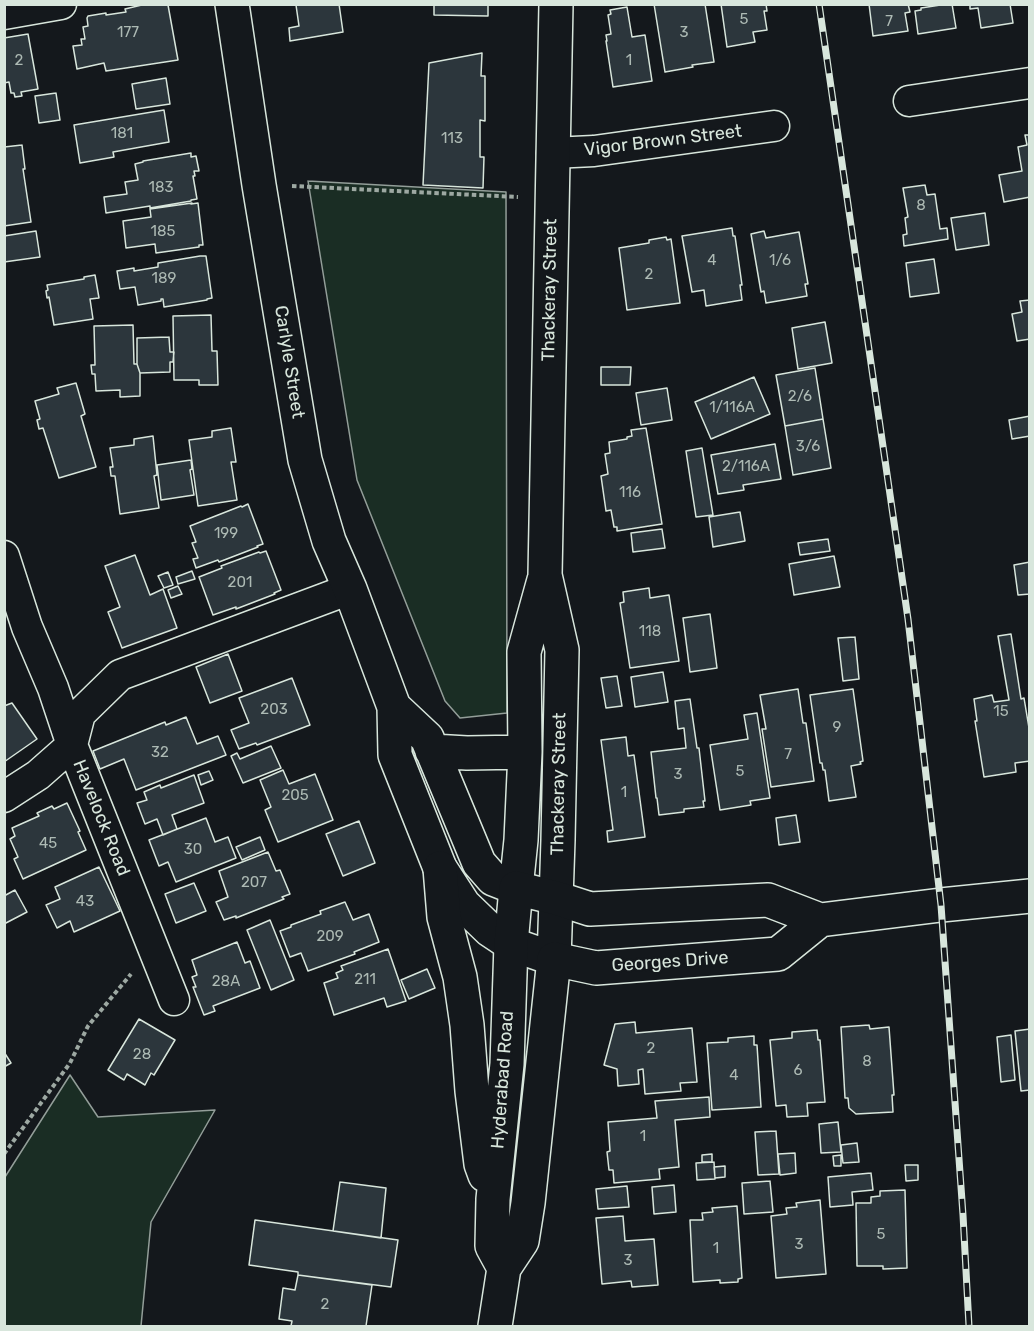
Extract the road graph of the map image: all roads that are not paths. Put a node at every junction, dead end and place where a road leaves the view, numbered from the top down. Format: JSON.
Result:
{"nodes":[{"id":1,"x":61,"y":4,"type":"edge"},
{"id":2,"x":232,"y":4,"type":"edge"},
{"id":3,"x":556,"y":4,"type":"edge"},
{"id":4,"x":4,"y":14,"type":"edge"},
{"id":5,"x":1029,"y":83,"type":"edge"},
{"id":6,"x":909,"y":101,"type":"dead end"},
{"id":7,"x":774,"y":126,"type":"dead end"},
{"id":8,"x":552,"y":153,"type":"junction"},
{"id":9,"x":4,"y":556,"type":"edge"},
{"id":10,"x":545,"y":575,"type":"junction"},
{"id":11,"x":350,"y":589,"type":"junction"},
{"id":12,"x":394,"y":707,"type":"junction"},
{"id":13,"x":72,"y":745,"type":"junction"},
{"id":14,"x":432,"y":751,"type":"junction"},
{"id":15,"x":525,"y":752,"type":"junction"},
{"id":16,"x":4,"y":797,"type":"edge"},
{"id":17,"x":440,"y":868,"type":"junction"},
{"id":18,"x":516,"y":888,"type":"junction"},
{"id":19,"x":1029,"y":896,"type":"edge"},
{"id":20,"x":556,"y":898,"type":"junction"},
{"id":21,"x":820,"y":920,"type":"junction"},
{"id":22,"x":511,"y":944,"type":"junction"},
{"id":23,"x":554,"y":959,"type":"junction"},
{"id":24,"x":174,"y":1000,"type":"dead end"},
{"id":25,"x":494,"y":1199,"type":"junction"},
{"id":26,"x":504,"y":1268,"type":"junction"},
{"id":27,"x":495,"y":1326,"type":"edge"}],
"edges":[{"from":1,"to":4,"type":"street"},
{"from":2,"to":11,"type":"main road","name":"Carlyle Street"},
{"from":3,"to":8,"type":"main road","name":"Thackeray Street"},
{"from":5,"to":6,"type":"street"},
{"from":7,"to":8,"type":"street","name":"Vigor Brown Street"},
{"from":8,"to":10,"type":"main road","name":"Thackeray Street"},
{"from":9,"to":13,"type":"street"},
{"from":10,"to":15,"type":"main road","name":"Thackeray Street"},
{"from":10,"to":20,"type":"main road","name":"Thackeray Street"},
{"from":11,"to":12,"type":"main road","name":"Carlyle Street"},
{"from":11,"to":13,"type":"street","name":"Havelock Road"},
{"from":12,"to":14,"type":"main road","name":"Carlyle Street"},
{"from":12,"to":17,"type":"main road","name":"Carlyle Street"},
{"from":13,"to":16,"type":"street"},
{"from":13,"to":24,"type":"street","name":"Havelock Road"},
{"from":14,"to":15,"type":"main road"},
{"from":14,"to":18,"type":"main road","name":"Carlyle Street"},
{"from":15,"to":18,"type":"main road","name":"Thackeray Street"},
{"from":17,"to":22,"type":"main road","name":"Carlyle Street"},
{"from":17,"to":25,"type":"main road"},
{"from":18,"to":20,"type":"main road","name":"Carlyle Street"},
{"from":18,"to":22,"type":"main road","name":"Hyderabad Road"},
{"from":19,"to":21,"type":"main road"},
{"from":20,"to":21,"type":"main road"},
{"from":20,"to":23,"type":"main road","name":"Thackeray Street"},
{"from":21,"to":23,"type":"main road","name":"Georges Drive"},
{"from":22,"to":23,"type":"main road","name":"Georges Drive"},
{"from":22,"to":25,"type":"main road","name":"Hyderabad Road"},
{"from":23,"to":26,"type":"main road","name":"Hyderabad Road"},
{"from":25,"to":26,"type":"main road","name":"Hyderabad Road"},
{"from":26,"to":27,"type":"main road","name":"Hyderabad Road"}]}
